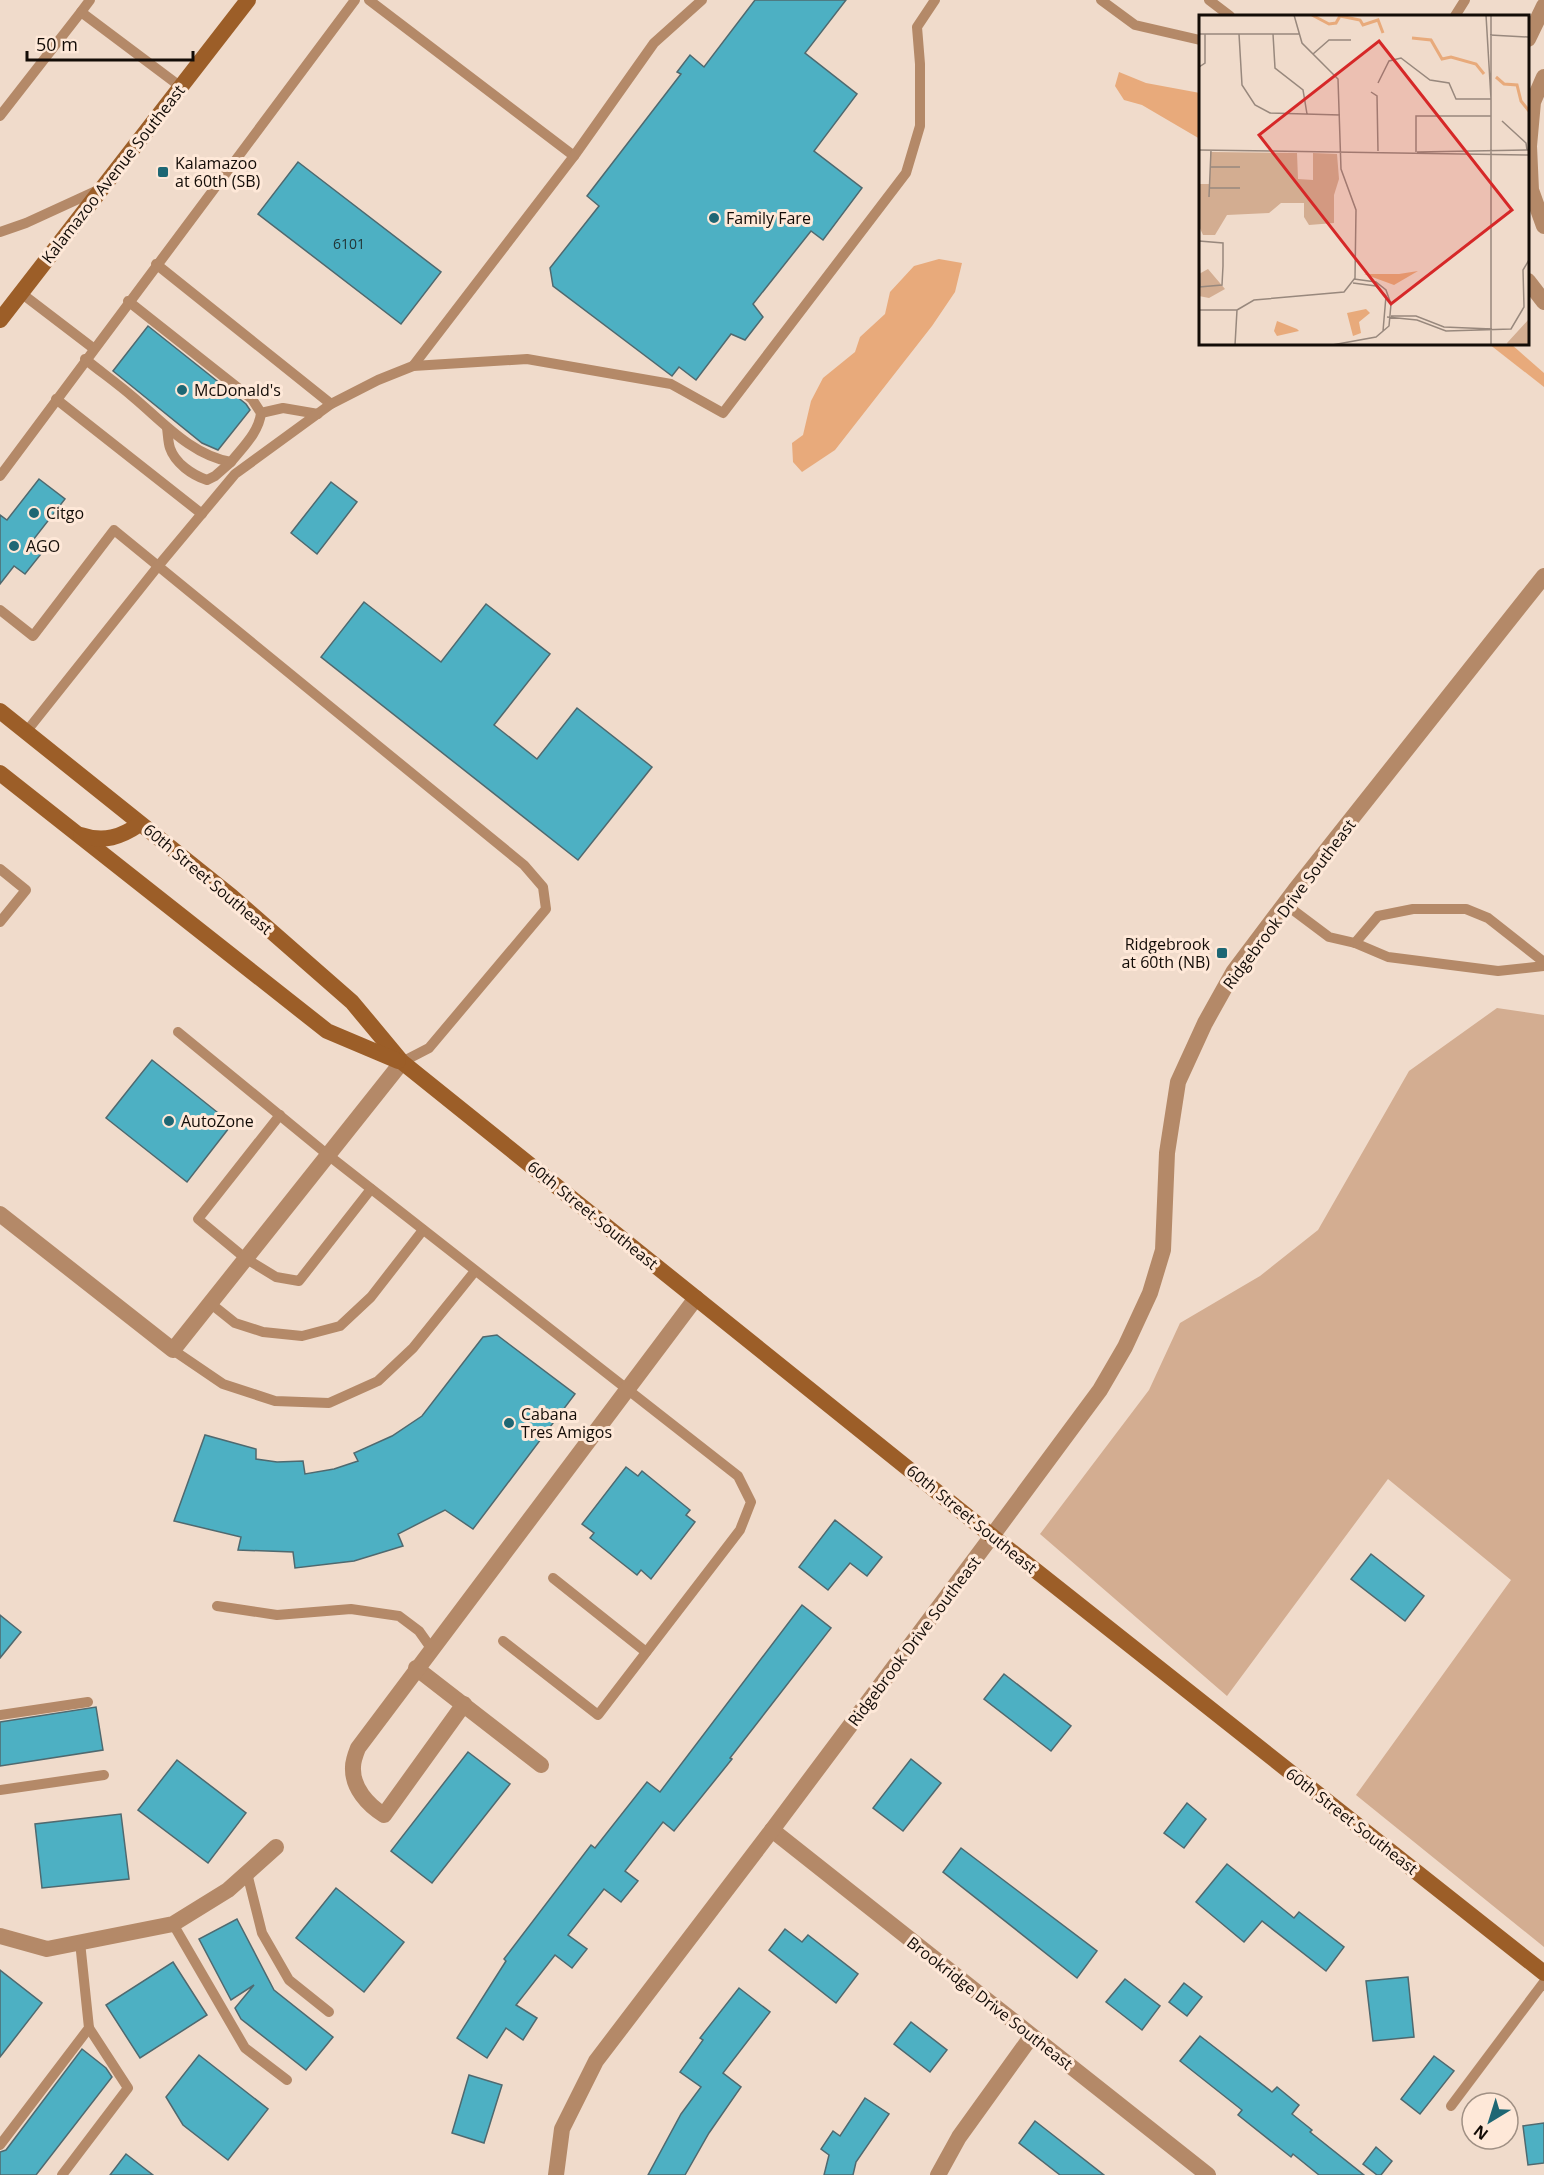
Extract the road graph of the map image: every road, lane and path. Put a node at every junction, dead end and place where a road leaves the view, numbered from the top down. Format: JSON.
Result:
{"nodes":[{"id":1,"x":90,"y":0,"type":"edge"},
{"id":2,"x":248,"y":0,"type":"edge"},
{"id":3,"x":355,"y":0,"type":"edge"},
{"id":4,"x":369,"y":0,"type":"edge"},
{"id":5,"x":702,"y":0,"type":"edge"},
{"id":6,"x":935,"y":0,"type":"edge"},
{"id":7,"x":1101,"y":0,"type":"edge"},
{"id":8,"x":1209,"y":0,"type":"edge"},
{"id":9,"x":1465,"y":0,"type":"edge"},
{"id":10,"x":1544,"y":6,"type":"edge"},
{"id":11,"x":81,"y":12,"type":"junction"},
{"id":12,"x":1229,"y":15,"type":"edge"},
{"id":13,"x":1456,"y":15,"type":"edge"},
{"id":14,"x":1529,"y":35,"type":"edge"},
{"id":15,"x":1199,"y":40,"type":"edge"},
{"id":16,"x":1544,"y":77,"type":"edge"},
{"id":17,"x":181,"y":87,"type":"junction"},
{"id":18,"x":0,"y":116,"type":"edge"},
{"id":19,"x":1529,"y":128,"type":"edge"},
{"id":20,"x":574,"y":156,"type":"junction"},
{"id":21,"x":104,"y":187,"type":"junction"},
{"id":22,"x":1544,"y":226,"type":"edge"},
{"id":23,"x":0,"y":232,"type":"edge"},
{"id":24,"x":156,"y":264,"type":"junction"},
{"id":25,"x":1529,"y":283,"type":"edge"},
{"id":26,"x":21,"y":293,"type":"junction"},
{"id":27,"x":128,"y":301,"type":"junction"},
{"id":28,"x":1544,"y":302,"type":"edge"},
{"id":29,"x":0,"y":320,"type":"edge"},
{"id":30,"x":93,"y":348,"type":"junction"},
{"id":31,"x":85,"y":359,"type":"junction"},
{"id":32,"x":413,"y":366,"type":"junction"},
{"id":33,"x":56,"y":399,"type":"junction"},
{"id":34,"x":331,"y":404,"type":"junction"},
{"id":35,"x":261,"y":413,"type":"junction"},
{"id":36,"x":318,"y":414,"type":"junction"},
{"id":37,"x":167,"y":428,"type":"junction"},
{"id":38,"x":231,"y":462,"type":"junction"},
{"id":39,"x":0,"y":476,"type":"edge"},
{"id":40,"x":202,"y":514,"type":"junction"},
{"id":41,"x":159,"y":565,"type":"junction"},
{"id":42,"x":1544,"y":576,"type":"edge"},
{"id":43,"x":0,"y":610,"type":"edge"},
{"id":44,"x":0,"y":711,"type":"edge"},
{"id":45,"x":26,"y":732,"type":"junction"},
{"id":46,"x":2,"y":779,"type":"edge"},
{"id":47,"x":140,"y":824,"type":"junction"},
{"id":48,"x":77,"y":834,"type":"junction"},
{"id":49,"x":0,"y":869,"type":"edge"},
{"id":50,"x":1285,"y":904,"type":"junction"},
{"id":51,"x":0,"y":922,"type":"edge"},
{"id":52,"x":1355,"y":943,"type":"junction"},
{"id":53,"x":1544,"y":964,"type":"edge"},
{"id":54,"x":178,"y":1032,"type":"dead end"},
{"id":55,"x":402,"y":1062,"type":"junction"},
{"id":56,"x":280,"y":1115,"type":"junction"},
{"id":57,"x":328,"y":1155,"type":"junction"},
{"id":58,"x":371,"y":1189,"type":"junction"},
{"id":59,"x":0,"y":1214,"type":"edge"},
{"id":60,"x":423,"y":1230,"type":"junction"},
{"id":61,"x":245,"y":1258,"type":"junction"},
{"id":62,"x":475,"y":1271,"type":"junction"},
{"id":63,"x":696,"y":1298,"type":"junction"},
{"id":64,"x":210,"y":1303,"type":"junction"},
{"id":65,"x":173,"y":1350,"type":"junction"},
{"id":66,"x":626,"y":1390,"type":"junction"},
{"id":67,"x":992,"y":1536,"type":"junction"},
{"id":68,"x":553,"y":1578,"type":"dead end"},
{"id":69,"x":217,"y":1606,"type":"dead end"},
{"id":70,"x":503,"y":1641,"type":"dead end"},
{"id":71,"x":431,"y":1648,"type":"junction"},
{"id":72,"x":646,"y":1652,"type":"junction"},
{"id":73,"x":416,"y":1668,"type":"junction"},
{"id":74,"x":88,"y":1702,"type":"dead end"},
{"id":75,"x":464,"y":1704,"type":"junction"},
{"id":76,"x":0,"y":1715,"type":"edge"},
{"id":77,"x":541,"y":1764,"type":"dead end"},
{"id":78,"x":104,"y":1775,"type":"dead end"},
{"id":79,"x":0,"y":1790,"type":"edge"},
{"id":80,"x":772,"y":1830,"type":"junction"},
{"id":81,"x":276,"y":1848,"type":"dead end"},
{"id":82,"x":247,"y":1873,"type":"junction"},
{"id":83,"x":173,"y":1924,"type":"junction"},
{"id":84,"x":0,"y":1936,"type":"edge"},
{"id":85,"x":80,"y":1942,"type":"junction"},
{"id":86,"x":1544,"y":1973,"type":"edge"},
{"id":87,"x":1544,"y":1982,"type":"edge"},
{"id":88,"x":329,"y":2012,"type":"dead end"},
{"id":89,"x":89,"y":2028,"type":"junction"},
{"id":90,"x":1031,"y":2037,"type":"junction"},
{"id":91,"x":287,"y":2080,"type":"dead end"},
{"id":92,"x":1451,"y":2106,"type":"dead end"},
{"id":93,"x":0,"y":2145,"type":"edge"},
{"id":94,"x":62,"y":2175,"type":"edge"},
{"id":95,"x":556,"y":2175,"type":"edge"},
{"id":96,"x":938,"y":2175,"type":"edge"},
{"id":97,"x":1208,"y":2175,"type":"edge"}],
"edges":[{"from":1,"to":11,"type":"lane"},
{"from":2,"to":17,"type":"main road","name":"Kalamazoo Avenue Southeast"},
{"from":3,"to":24,"type":"lane"},
{"from":4,"to":20,"type":"lane"},
{"from":5,"to":20,"type":"lane"},
{"from":6,"to":32,"type":"lane"},
{"from":7,"to":15,"type":"lane"},
{"from":8,"to":12,"type":"lane"},
{"from":9,"to":13,"type":"lane"},
{"from":10,"to":14,"type":"street"},
{"from":11,"to":17,"type":"lane"},
{"from":11,"to":18,"type":"lane"},
{"from":16,"to":19,"type":"street"},
{"from":17,"to":21,"type":"main road","name":"Kalamazoo Avenue Southeast"},
{"from":19,"to":22,"type":"street"},
{"from":20,"to":32,"type":"lane"},
{"from":21,"to":23,"type":"lane"},
{"from":21,"to":26,"type":"main road","name":"Kalamazoo Avenue Southeast"},
{"from":24,"to":27,"type":"lane"},
{"from":24,"to":34,"type":"lane"},
{"from":25,"to":28,"type":"street"},
{"from":26,"to":29,"type":"main road","name":"Kalamazoo Avenue Southeast"},
{"from":26,"to":30,"type":"lane"},
{"from":27,"to":30,"type":"lane"},
{"from":27,"to":35,"type":"lane"},
{"from":30,"to":31,"type":"lane"},
{"from":31,"to":33,"type":"lane"},
{"from":31,"to":37,"type":"lane"},
{"from":32,"to":34,"type":"lane"},
{"from":33,"to":39,"type":"lane"},
{"from":33,"to":40,"type":"lane"},
{"from":34,"to":36,"type":"lane"},
{"from":35,"to":36,"type":"lane"},
{"from":35,"to":38,"type":"lane"},
{"from":36,"to":40,"type":"lane"},
{"from":37,"to":38,"type":"lane"},
{"from":37,"to":38,"type":"lane"},
{"from":40,"to":41,"type":"lane"},
{"from":41,"to":43,"type":"lane"},
{"from":41,"to":45,"type":"lane"},
{"from":41,"to":55,"type":"lane"},
{"from":42,"to":50,"type":"street","name":"Ridgebrook Drive Southeast"},
{"from":44,"to":45,"type":"main road","name":"60th Street Southeast"},
{"from":45,"to":47,"type":"main road","name":"60th Street Southeast"},
{"from":46,"to":48,"type":"main road","name":"60th Street Southeast"},
{"from":47,"to":48,"type":"main road"},
{"from":47,"to":55,"type":"main road","name":"60th Street Southeast"},
{"from":48,"to":55,"type":"main road","name":"60th Street Southeast"},
{"from":49,"to":51,"type":"lane"},
{"from":50,"to":52,"type":"lane"},
{"from":50,"to":67,"type":"street","name":"Ridgebrook Drive Southeast"},
{"from":52,"to":53,"type":"lane"},
{"from":52,"to":53,"type":"lane"},
{"from":54,"to":56,"type":"lane"},
{"from":55,"to":57,"type":"street"},
{"from":55,"to":63,"type":"main road","name":"60th Street Southeast"},
{"from":56,"to":57,"type":"lane"},
{"from":56,"to":61,"type":"lane"},
{"from":57,"to":58,"type":"lane"},
{"from":57,"to":61,"type":"street"},
{"from":58,"to":60,"type":"lane"},
{"from":58,"to":61,"type":"lane"},
{"from":59,"to":65,"type":"street"},
{"from":60,"to":62,"type":"lane"},
{"from":60,"to":64,"type":"lane"},
{"from":61,"to":64,"type":"street"},
{"from":62,"to":65,"type":"lane"},
{"from":62,"to":66,"type":"lane"},
{"from":63,"to":66,"type":"street"},
{"from":63,"to":67,"type":"main road","name":"60th Street Southeast"},
{"from":64,"to":65,"type":"street"},
{"from":66,"to":71,"type":"street"},
{"from":66,"to":72,"type":"lane"},
{"from":67,"to":80,"type":"street","name":"Ridgebrook Drive Southeast"},
{"from":67,"to":86,"type":"main road","name":"60th Street Southeast"},
{"from":68,"to":72,"type":"lane"},
{"from":69,"to":71,"type":"lane"},
{"from":70,"to":72,"type":"lane"},
{"from":71,"to":73,"type":"street"},
{"from":73,"to":75,"type":"street"},
{"from":73,"to":75,"type":"street"},
{"from":74,"to":76,"type":"lane"},
{"from":75,"to":77,"type":"street"},
{"from":78,"to":79,"type":"lane"},
{"from":80,"to":90,"type":"street","name":"Brookridge Drive Southeast"},
{"from":80,"to":95,"type":"street","name":"Ridgebrook Drive Southeast"},
{"from":81,"to":82,"type":"street"},
{"from":82,"to":83,"type":"street"},
{"from":82,"to":88,"type":"lane"},
{"from":83,"to":85,"type":"street"},
{"from":83,"to":91,"type":"lane"},
{"from":84,"to":85,"type":"street"},
{"from":85,"to":89,"type":"lane"},
{"from":87,"to":92,"type":"lane"},
{"from":89,"to":93,"type":"lane"},
{"from":89,"to":94,"type":"lane"},
{"from":90,"to":96,"type":"street"},
{"from":90,"to":97,"type":"street","name":"Brookridge Drive Southeast"}]}
